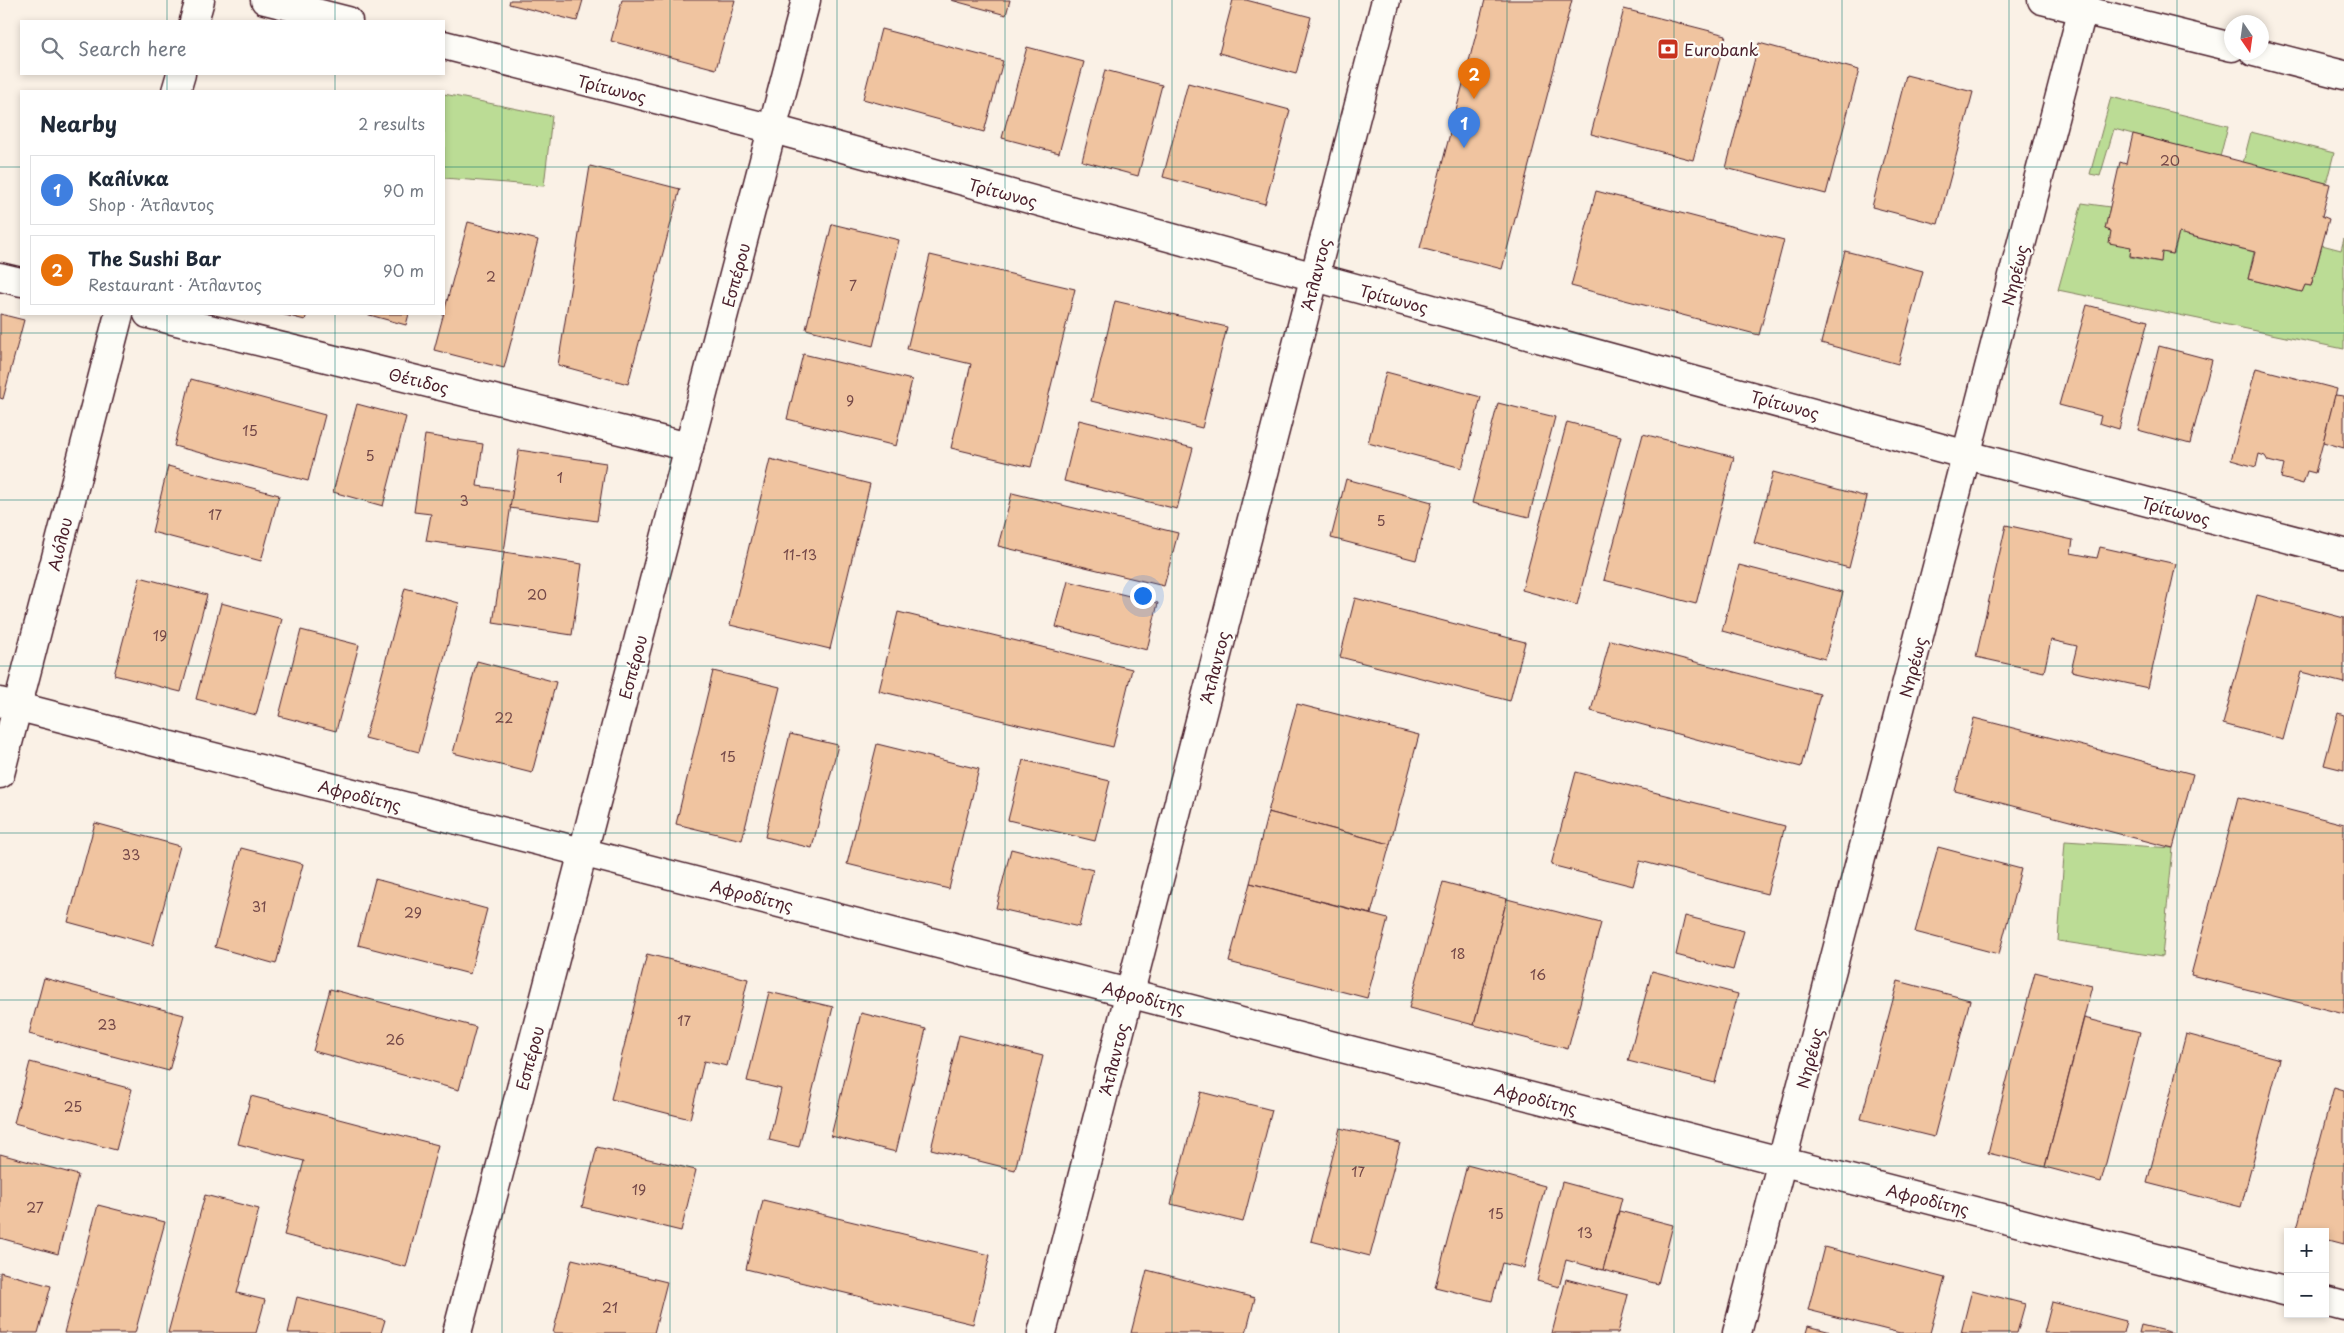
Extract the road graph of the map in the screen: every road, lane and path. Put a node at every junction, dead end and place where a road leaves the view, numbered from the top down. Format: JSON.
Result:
{"nodes":[{"id":1,"x":200,"y":0,"type":"edge"},
{"id":2,"x":265,"y":0,"type":"edge"},
{"id":3,"x":806,"y":0,"type":"edge"},
{"id":4,"x":1386,"y":0,"type":"edge"},
{"id":5,"x":2042,"y":0,"type":"edge"},
{"id":6,"x":2084,"y":5,"type":"edge"},
{"id":7,"x":194,"y":20,"type":"edge"},
{"id":8,"x":344,"y":20,"type":"edge"},
{"id":9,"x":2224,"y":45,"type":"edge"},
{"id":10,"x":445,"y":46,"type":"edge"},
{"id":11,"x":2269,"y":56,"type":"edge"},
{"id":12,"x":2344,"y":74,"type":"edge"},
{"id":13,"x":181,"y":75,"type":"edge"},
{"id":14,"x":176,"y":90,"type":"edge"},
{"id":15,"x":773,"y":129,"type":"junction"},
{"id":16,"x":1315,"y":276,"type":"junction"},
{"id":17,"x":0,"y":277,"type":"edge"},
{"id":18,"x":20,"y":282,"type":"edge"},
{"id":19,"x":119,"y":315,"type":"edge"},
{"id":20,"x":152,"y":315,"type":"edge"},
{"id":21,"x":689,"y":447,"type":"junction"},
{"id":22,"x":1967,"y":455,"type":"junction"},
{"id":23,"x":2344,"y":554,"type":"edge"},
{"id":24,"x":9,"y":704,"type":"edge"},
{"id":25,"x":0,"y":774,"type":"edge"},
{"id":26,"x":583,"y":852,"type":"junction"},
{"id":27,"x":1130,"y":993,"type":"junction"},
{"id":28,"x":1782,"y":1161,"type":"junction"},
{"id":29,"x":2284,"y":1291,"type":"edge"},
{"id":30,"x":2329,"y":1302,"type":"edge"},
{"id":31,"x":2344,"y":1306,"type":"edge"},
{"id":32,"x":457,"y":1333,"type":"edge"},
{"id":33,"x":1042,"y":1333,"type":"edge"},
{"id":34,"x":1736,"y":1333,"type":"edge"}],
"edges":[{"from":1,"to":7,"type":"street"},
{"from":2,"to":8,"type":"street"},
{"from":3,"to":15,"type":"street","name":"Εσπέρου"},
{"from":4,"to":16,"type":"street","name":"Άτλαντος"},
{"from":5,"to":6,"type":"street"},
{"from":6,"to":9,"type":"street"},
{"from":6,"to":22,"type":"street","name":"Νηρέως"},
{"from":10,"to":15,"type":"street","name":"Τρίτωνος"},
{"from":11,"to":12,"type":"street"},
{"from":13,"to":14,"type":"street"},
{"from":15,"to":16,"type":"street","name":"Τρίτωνος"},
{"from":15,"to":21,"type":"street","name":"Εσπέρου"},
{"from":16,"to":22,"type":"street","name":"Τρίτωνος"},
{"from":16,"to":27,"type":"street","name":"Άτλαντος"},
{"from":17,"to":18,"type":"street"},
{"from":19,"to":24,"type":"street","name":"Αιόλου"},
{"from":20,"to":21,"type":"street","name":"Θέτιδος"},
{"from":21,"to":26,"type":"street","name":"Εσπέρου"},
{"from":22,"to":23,"type":"street","name":"Τρίτωνος"},
{"from":22,"to":28,"type":"street","name":"Νηρέως"},
{"from":24,"to":25,"type":"street","name":"Αιόλου"},
{"from":24,"to":26,"type":"street","name":"Αφροδίτης"},
{"from":26,"to":27,"type":"street","name":"Αφροδίτης"},
{"from":26,"to":32,"type":"street","name":"Εσπέρου"},
{"from":27,"to":28,"type":"street","name":"Αφροδίτης"},
{"from":27,"to":33,"type":"street","name":"Άτλαντος"},
{"from":28,"to":29,"type":"street","name":"Αφροδίτης"},
{"from":28,"to":34,"type":"street","name":"Νηρέως"},
{"from":30,"to":31,"type":"street"}]}
